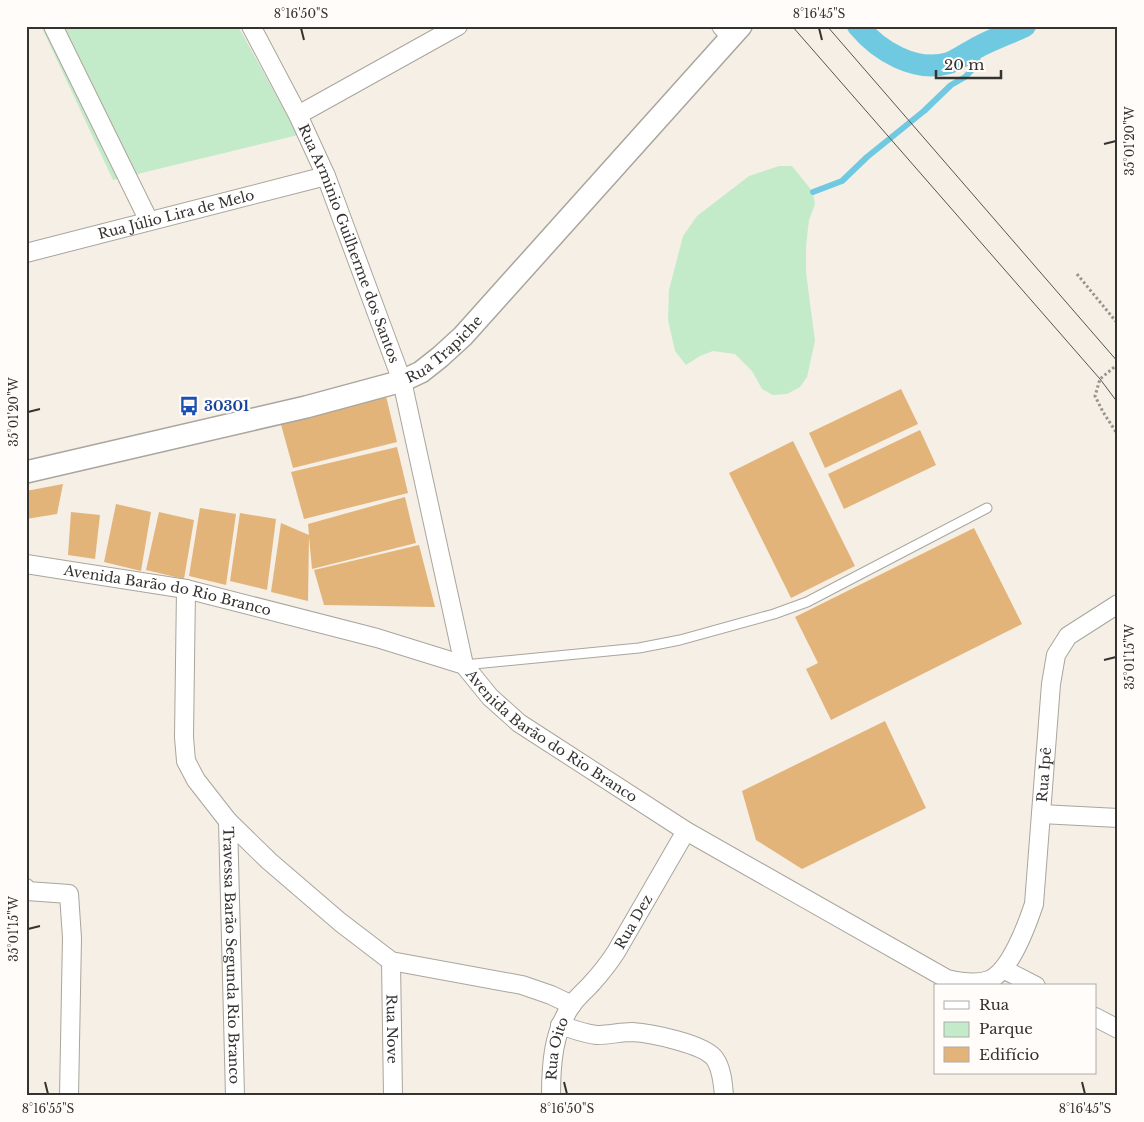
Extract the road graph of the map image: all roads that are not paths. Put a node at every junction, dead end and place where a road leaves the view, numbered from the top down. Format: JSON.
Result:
{"nodes":[{"id":1,"x":53,"y":26,"type":"edge"},
{"id":2,"x":250,"y":26,"type":"edge"},
{"id":3,"x":458,"y":26,"type":"edge"},
{"id":4,"x":731,"y":30,"type":"edge"},
{"id":5,"x":298,"y":115,"type":"junction"},
{"id":6,"x":326,"y":176,"type":"junction"},
{"id":7,"x":149,"y":221,"type":"junction"},
{"id":8,"x":26,"y":254,"type":"edge"},
{"id":9,"x":402,"y":381,"type":"junction"},
{"id":10,"x":26,"y":472,"type":"edge"},
{"id":11,"x":987,"y":508,"type":"dead end"},
{"id":12,"x":26,"y":564,"type":"edge"},
{"id":13,"x":186,"y":589,"type":"junction"},
{"id":14,"x":1118,"y":604,"type":"edge"},
{"id":15,"x":464,"y":665,"type":"junction"},
{"id":16,"x":1041,"y":814,"type":"junction"},
{"id":17,"x":1118,"y":818,"type":"edge"},
{"id":18,"x":228,"y":820,"type":"junction"},
{"id":19,"x":686,"y":831,"type":"junction"},
{"id":20,"x":27,"y":890,"type":"edge"},
{"id":21,"x":392,"y":961,"type":"junction"},
{"id":22,"x":1003,"y":969,"type":"junction"},
{"id":23,"x":1032,"y":984,"type":"edge"},
{"id":24,"x":572,"y":1005,"type":"junction"},
{"id":25,"x":1096,"y":1017,"type":"edge"},
{"id":26,"x":560,"y":1025,"type":"junction"},
{"id":27,"x":1118,"y":1028,"type":"edge"},
{"id":28,"x":69,"y":1096,"type":"edge"},
{"id":29,"x":235,"y":1096,"type":"edge"},
{"id":30,"x":393,"y":1096,"type":"edge"},
{"id":31,"x":551,"y":1096,"type":"edge"},
{"id":32,"x":724,"y":1096,"type":"edge"}],
"edges":[{"from":1,"to":7,"type":"street"},
{"from":2,"to":5,"type":"street","name":"Rua Arminio Guilherme dos Santos"},
{"from":3,"to":5,"type":"street","name":"Rua Arminio Guilherme dos Santos"},
{"from":4,"to":9,"type":"street","name":"Rua Trapiche"},
{"from":5,"to":6,"type":"street","name":"Rua Arminio Guilherme dos Santos"},
{"from":6,"to":7,"type":"street","name":"Rua Júlio Lira de Melo"},
{"from":6,"to":9,"type":"street","name":"Rua Arminio Guilherme dos Santos"},
{"from":7,"to":8,"type":"street","name":"Rua Júlio Lira de Melo"},
{"from":9,"to":10,"type":"street","name":"Rua Trapiche"},
{"from":9,"to":15,"type":"street","name":"Rua Arminio Guilherme dos Santos"},
{"from":11,"to":15,"type":"lane"},
{"from":12,"to":13,"type":"street","name":"Avenida Barão do Rio Branco"},
{"from":13,"to":15,"type":"street","name":"Avenida Barão do Rio Branco"},
{"from":13,"to":18,"type":"street","name":"Travessa Barão Segunda Rio Branco"},
{"from":14,"to":16,"type":"street","name":"Rua Ipê"},
{"from":15,"to":19,"type":"street","name":"Avenida Barão do Rio Branco"},
{"from":16,"to":17,"type":"street"},
{"from":16,"to":22,"type":"street","name":"Rua Ipê"},
{"from":18,"to":21,"type":"street"},
{"from":18,"to":29,"type":"street","name":"Travessa Barão Segunda Rio Branco"},
{"from":19,"to":22,"type":"street","name":"Avenida Barão do Rio Branco"},
{"from":19,"to":24,"type":"street","name":"Rua Dez"},
{"from":20,"to":28,"type":"street"},
{"from":21,"to":24,"type":"street"},
{"from":21,"to":30,"type":"street","name":"Rua Nove"},
{"from":22,"to":23,"type":"street"},
{"from":24,"to":26,"type":"street","name":"Rua Oito"},
{"from":25,"to":27,"type":"street"},
{"from":26,"to":31,"type":"street","name":"Rua Oito"},
{"from":26,"to":32,"type":"street"}]}
